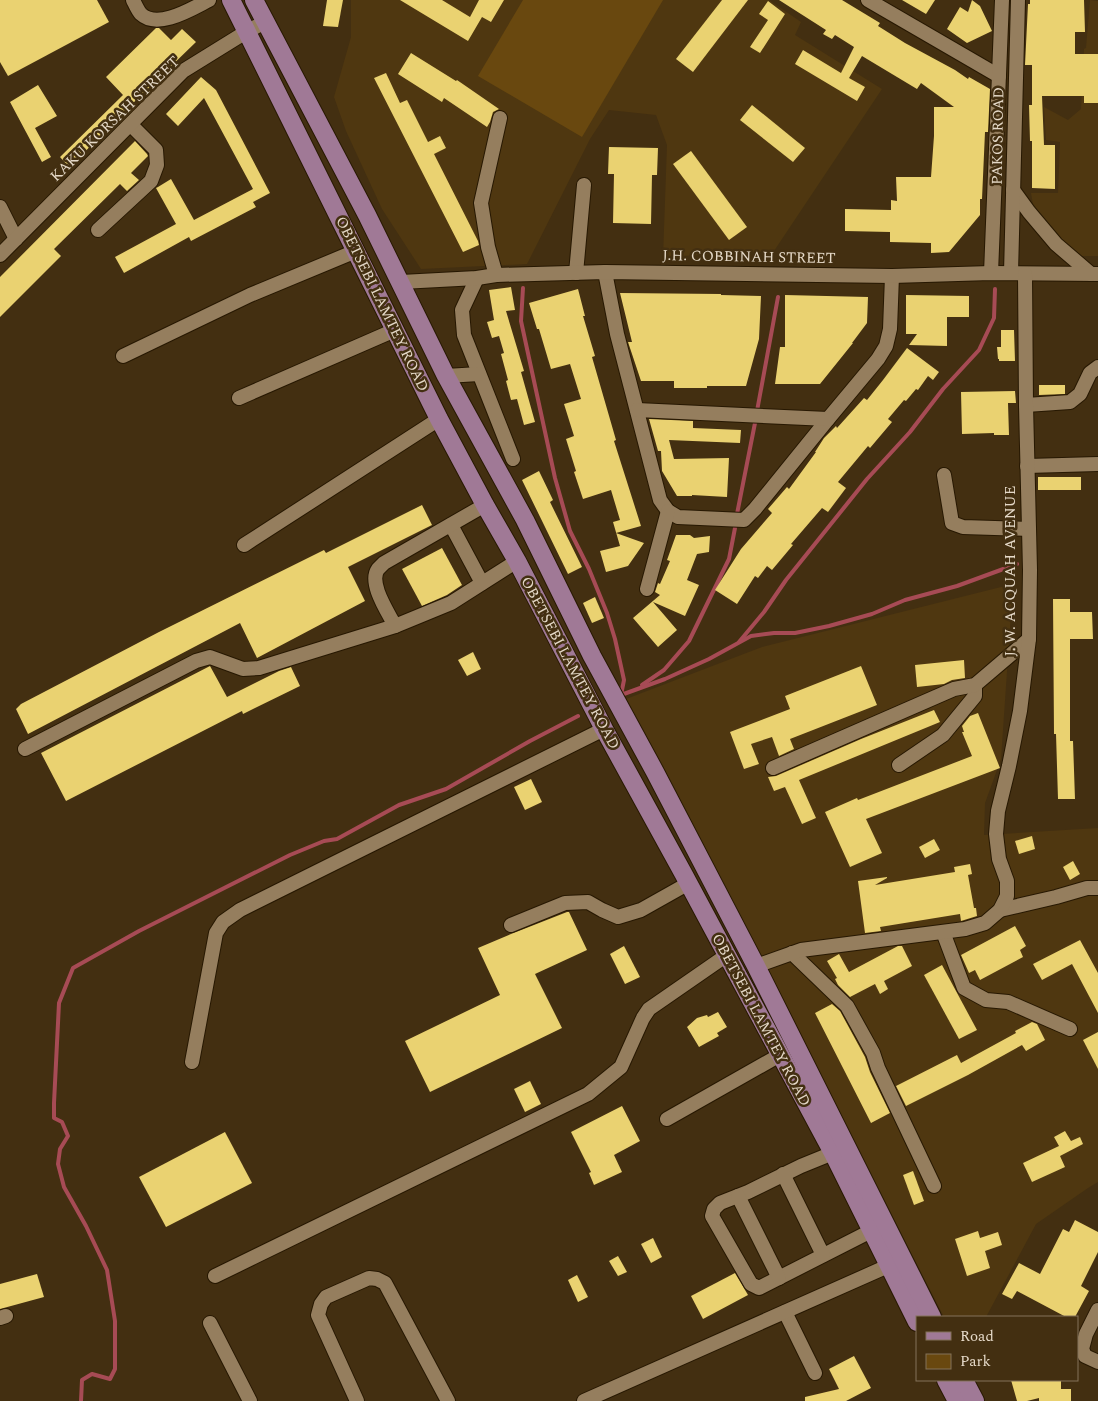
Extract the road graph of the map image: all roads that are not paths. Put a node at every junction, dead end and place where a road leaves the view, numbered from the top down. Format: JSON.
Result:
{"nodes":[{"id":1,"x":133,"y":0,"type":"edge"},
{"id":2,"x":209,"y":0,"type":"edge"},
{"id":3,"x":231,"y":0,"type":"edge"},
{"id":4,"x":254,"y":0,"type":"edge"},
{"id":5,"x":868,"y":0,"type":"edge"},
{"id":6,"x":1002,"y":0,"type":"edge"},
{"id":7,"x":1018,"y":0,"type":"edge"},
{"id":8,"x":265,"y":22,"type":"junction"},
{"id":9,"x":246,"y":32,"type":"junction"},
{"id":10,"x":999,"y":76,"type":"junction"},
{"id":11,"x":500,"y":118,"type":"dead end"},
{"id":12,"x":131,"y":124,"type":"junction"},
{"id":13,"x":584,"y":185,"type":"dead end"},
{"id":14,"x":1013,"y":190,"type":"junction"},
{"id":15,"x":0,"y":207,"type":"edge"},
{"id":16,"x":98,"y":230,"type":"dead end"},
{"id":17,"x":16,"y":239,"type":"junction"},
{"id":18,"x":356,"y":252,"type":"junction"},
{"id":19,"x":0,"y":255,"type":"edge"},
{"id":20,"x":605,"y":272,"type":"junction"},
{"id":21,"x":576,"y":273,"type":"junction"},
{"id":22,"x":992,"y":273,"type":"junction"},
{"id":23,"x":1011,"y":273,"type":"junction"},
{"id":24,"x":1025,"y":274,"type":"junction"},
{"id":25,"x":1095,"y":274,"type":"edge"},
{"id":26,"x":496,"y":275,"type":"junction"},
{"id":27,"x":892,"y":276,"type":"junction"},
{"id":28,"x":477,"y":278,"type":"junction"},
{"id":29,"x":401,"y":282,"type":"junction"},
{"id":30,"x":395,"y":330,"type":"junction"},
{"id":31,"x":123,"y":356,"type":"dead end"},
{"id":32,"x":1098,"y":367,"type":"edge"},
{"id":33,"x":479,"y":374,"type":"junction"},
{"id":34,"x":446,"y":376,"type":"junction"},
{"id":35,"x":239,"y":398,"type":"dead end"},
{"id":36,"x":1026,"y":405,"type":"junction"},
{"id":37,"x":637,"y":410,"type":"junction"},
{"id":38,"x":439,"y":419,"type":"junction"},
{"id":39,"x":828,"y":419,"type":"junction"},
{"id":40,"x":513,"y":459,"type":"dead end"},
{"id":41,"x":1098,"y":464,"type":"edge"},
{"id":42,"x":1027,"y":466,"type":"junction"},
{"id":43,"x":944,"y":475,"type":"dead end"},
{"id":44,"x":485,"y":505,"type":"junction"},
{"id":45,"x":668,"y":511,"type":"junction"},
{"id":46,"x":451,"y":525,"type":"junction"},
{"id":47,"x":1028,"y":529,"type":"junction"},
{"id":48,"x":244,"y":544,"type":"dead end"},
{"id":49,"x":517,"y":561,"type":"junction"},
{"id":50,"x":482,"y":583,"type":"junction"},
{"id":51,"x":647,"y":589,"type":"dead end"},
{"id":52,"x":395,"y":626,"type":"junction"},
{"id":53,"x":1029,"y":639,"type":"junction"},
{"id":54,"x":975,"y":684,"type":"junction"},
{"id":55,"x":604,"y":729,"type":"junction"},
{"id":56,"x":25,"y":749,"type":"dead end"},
{"id":57,"x":899,"y":766,"type":"dead end"},
{"id":58,"x":773,"y":768,"type":"dead end"},
{"id":59,"x":689,"y":883,"type":"junction"},
{"id":60,"x":1098,"y":888,"type":"edge"},
{"id":61,"x":1000,"y":910,"type":"junction"},
{"id":62,"x":511,"y":925,"type":"dead end"},
{"id":63,"x":942,"y":932,"type":"junction"},
{"id":64,"x":792,"y":953,"type":"junction"},
{"id":65,"x":727,"y":955,"type":"junction"},
{"id":66,"x":756,"y":966,"type":"junction"},
{"id":67,"x":1070,"y":1029,"type":"dead end"},
{"id":68,"x":780,"y":1055,"type":"junction"},
{"id":69,"x":192,"y":1062,"type":"dead end"},
{"id":70,"x":666,"y":1119,"type":"dead end"},
{"id":71,"x":832,"y":1154,"type":"junction"},
{"id":72,"x":783,"y":1174,"type":"junction"},
{"id":73,"x":934,"y":1186,"type":"dead end"},
{"id":74,"x":738,"y":1196,"type":"junction"},
{"id":75,"x":871,"y":1231,"type":"junction"},
{"id":76,"x":823,"y":1255,"type":"junction"},
{"id":77,"x":888,"y":1266,"type":"junction"},
{"id":78,"x":215,"y":1276,"type":"dead end"},
{"id":79,"x":779,"y":1278,"type":"junction"},
{"id":80,"x":1098,"y":1310,"type":"edge"},
{"id":81,"x":785,"y":1312,"type":"junction"},
{"id":82,"x":931,"y":1316,"type":"edge"},
{"id":83,"x":916,"y":1320,"type":"edge"},
{"id":84,"x":210,"y":1323,"type":"dead end"},
{"id":85,"x":1098,"y":1362,"type":"edge"},
{"id":86,"x":815,"y":1373,"type":"dead end"},
{"id":87,"x":946,"y":1381,"type":"edge"},
{"id":88,"x":965,"y":1381,"type":"edge"},
{"id":89,"x":956,"y":1400,"type":"edge"},
{"id":90,"x":250,"y":1401,"type":"edge"},
{"id":91,"x":357,"y":1401,"type":"edge"},
{"id":92,"x":448,"y":1401,"type":"edge"},
{"id":93,"x":584,"y":1401,"type":"edge"},
{"id":94,"x":975,"y":1401,"type":"edge"}],
"edges":[{"from":1,"to":2,"type":"street"},
{"from":3,"to":9,"type":"main road","name":"OBETSEBI LAMTEY ROAD"},
{"from":4,"to":8,"type":"main road","name":"OBETSEBI LAMTEY ROAD"},
{"from":5,"to":10,"type":"street"},
{"from":6,"to":10,"type":"street","name":"PAKOS ROAD"},
{"from":7,"to":14,"type":"street","name":"PAKOS ROAD"},
{"from":8,"to":9,"type":"street","name":"KAKU KORSAH STREET"},
{"from":8,"to":29,"type":"main road","name":"OBETSEBI LAMTEY ROAD"},
{"from":9,"to":12,"type":"street","name":"KAKU KORSAH STREET"},
{"from":9,"to":18,"type":"main road","name":"OBETSEBI LAMTEY ROAD"},
{"from":10,"to":22,"type":"street","name":"PAKOS ROAD"},
{"from":11,"to":26,"type":"street"},
{"from":12,"to":16,"type":"street"},
{"from":12,"to":17,"type":"street","name":"KAKU KORSAH STREET"},
{"from":13,"to":21,"type":"street"},
{"from":14,"to":23,"type":"street","name":"PAKOS ROAD"},
{"from":14,"to":25,"type":"street"},
{"from":15,"to":17,"type":"street"},
{"from":17,"to":19,"type":"street","name":"KAKU KORSAH STREET"},
{"from":18,"to":30,"type":"main road","name":"OBETSEBI LAMTEY ROAD"},
{"from":18,"to":31,"type":"street"},
{"from":20,"to":21,"type":"street","name":"J.H. COBBINAH STREET"},
{"from":20,"to":27,"type":"street","name":"J.H. COBBINAH STREET"},
{"from":20,"to":37,"type":"street"},
{"from":21,"to":26,"type":"street","name":"J.H. COBBINAH STREET"},
{"from":22,"to":23,"type":"street","name":"J.H. COBBINAH STREET"},
{"from":22,"to":27,"type":"street","name":"J.H. COBBINAH STREET"},
{"from":23,"to":24,"type":"street","name":"J.H. COBBINAH STREET"},
{"from":24,"to":25,"type":"street","name":"J.H. COBBINAH STREET"},
{"from":24,"to":36,"type":"street","name":"J. W. ACQUAH AVENUE"},
{"from":26,"to":28,"type":"street","name":"J.H. COBBINAH STREET"},
{"from":27,"to":39,"type":"street"},
{"from":28,"to":29,"type":"street","name":"J.H. COBBINAH STREET"},
{"from":28,"to":33,"type":"street"},
{"from":29,"to":34,"type":"main road","name":"OBETSEBI LAMTEY ROAD"},
{"from":30,"to":35,"type":"street"},
{"from":30,"to":38,"type":"main road","name":"OBETSEBI LAMTEY ROAD"},
{"from":32,"to":36,"type":"street"},
{"from":33,"to":34,"type":"street"},
{"from":33,"to":40,"type":"street"},
{"from":34,"to":66,"type":"main road","name":"OBETSEBI LAMTEY ROAD"},
{"from":36,"to":42,"type":"street","name":"J. W. ACQUAH AVENUE"},
{"from":37,"to":39,"type":"street"},
{"from":37,"to":45,"type":"street"},
{"from":38,"to":44,"type":"main road","name":"OBETSEBI LAMTEY ROAD"},
{"from":38,"to":48,"type":"street"},
{"from":39,"to":45,"type":"street"},
{"from":41,"to":42,"type":"street"},
{"from":42,"to":47,"type":"street","name":"J. W. ACQUAH AVENUE"},
{"from":43,"to":47,"type":"street"},
{"from":44,"to":46,"type":"street"},
{"from":44,"to":49,"type":"main road","name":"OBETSEBI LAMTEY ROAD"},
{"from":45,"to":51,"type":"street"},
{"from":46,"to":50,"type":"street"},
{"from":46,"to":52,"type":"street"},
{"from":47,"to":53,"type":"street","name":"J. W. ACQUAH AVENUE"},
{"from":49,"to":50,"type":"street"},
{"from":49,"to":55,"type":"main road","name":"OBETSEBI LAMTEY ROAD"},
{"from":50,"to":52,"type":"street"},
{"from":52,"to":56,"type":"street"},
{"from":53,"to":54,"type":"street"},
{"from":53,"to":61,"type":"street","name":"J. W. ACQUAH AVENUE"},
{"from":54,"to":57,"type":"street"},
{"from":54,"to":58,"type":"street"},
{"from":55,"to":59,"type":"main road","name":"OBETSEBI LAMTEY ROAD"},
{"from":55,"to":69,"type":"street"},
{"from":59,"to":62,"type":"street"},
{"from":59,"to":65,"type":"main road","name":"OBETSEBI LAMTEY ROAD"},
{"from":60,"to":61,"type":"street"},
{"from":61,"to":63,"type":"street"},
{"from":63,"to":64,"type":"street"},
{"from":63,"to":67,"type":"street"},
{"from":64,"to":66,"type":"street"},
{"from":64,"to":73,"type":"street"},
{"from":65,"to":68,"type":"main road","name":"OBETSEBI LAMTEY ROAD"},
{"from":65,"to":78,"type":"street"},
{"from":66,"to":82,"type":"main road","name":"OBETSEBI LAMTEY ROAD"},
{"from":68,"to":70,"type":"street"},
{"from":68,"to":71,"type":"main road","name":"OBETSEBI LAMTEY ROAD"},
{"from":71,"to":72,"type":"street"},
{"from":71,"to":75,"type":"main road","name":"OBETSEBI LAMTEY ROAD"},
{"from":72,"to":74,"type":"street"},
{"from":72,"to":76,"type":"street"},
{"from":74,"to":79,"type":"street"},
{"from":74,"to":79,"type":"street"},
{"from":75,"to":76,"type":"street"},
{"from":75,"to":77,"type":"main road","name":"OBETSEBI LAMTEY ROAD"},
{"from":76,"to":79,"type":"street"},
{"from":77,"to":81,"type":"street"},
{"from":77,"to":83,"type":"main road","name":"OBETSEBI LAMTEY ROAD"},
{"from":80,"to":85,"type":"street"},
{"from":81,"to":86,"type":"street"},
{"from":81,"to":93,"type":"street"},
{"from":84,"to":90,"type":"street"},
{"from":87,"to":89,"type":"main road"},
{"from":88,"to":94,"type":"main road"},
{"from":91,"to":92,"type":"street"}]}
